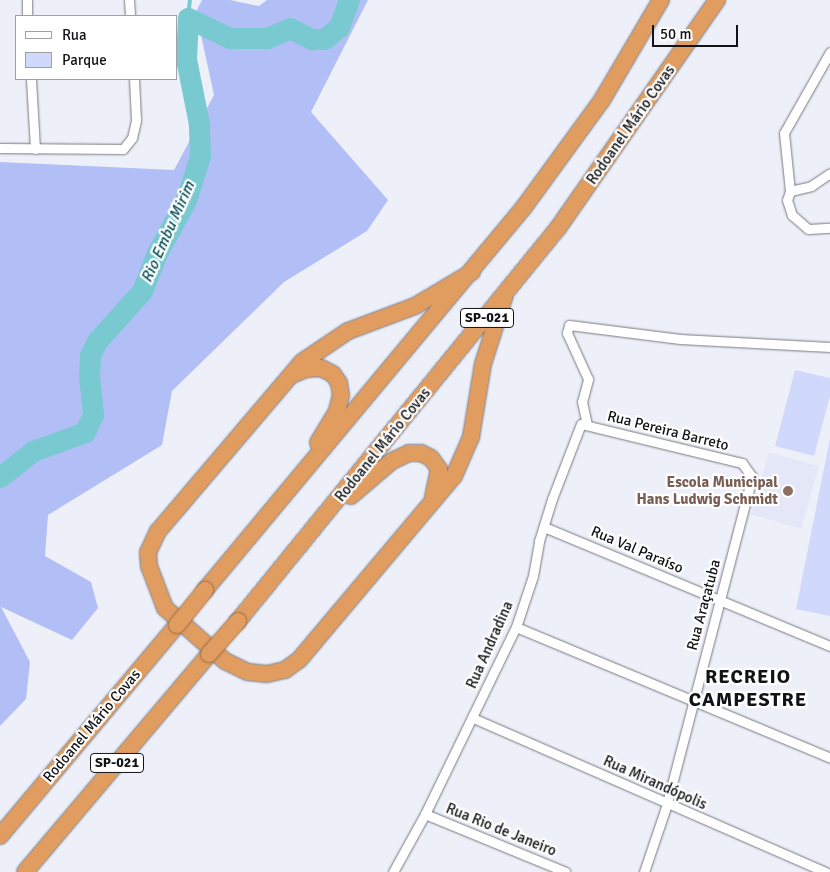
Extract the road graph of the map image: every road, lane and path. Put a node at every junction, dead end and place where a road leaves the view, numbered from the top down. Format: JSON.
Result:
{"nodes":[{"id":1,"x":27,"y":0,"type":"edge"},
{"id":2,"x":129,"y":0,"type":"edge"},
{"id":3,"x":661,"y":0,"type":"edge"},
{"id":4,"x":717,"y":0,"type":"edge"},
{"id":5,"x":28,"y":15,"type":"edge"},
{"id":6,"x":130,"y":15,"type":"edge"},
{"id":7,"x":830,"y":52,"type":"edge"},
{"id":8,"x":820,"y":67,"type":"junction"},
{"id":9,"x":830,"y":72,"type":"edge"},
{"id":10,"x":31,"y":80,"type":"edge"},
{"id":11,"x":134,"y":80,"type":"edge"},
{"id":12,"x":0,"y":148,"type":"edge"},
{"id":13,"x":35,"y":149,"type":"junction"},
{"id":14,"x":830,"y":173,"type":"edge"},
{"id":15,"x":790,"y":191,"type":"junction"},
{"id":16,"x":830,"y":228,"type":"edge"},
{"id":17,"x":472,"y":272,"type":"junction"},
{"id":18,"x":506,"y":295,"type":"junction"},
{"id":19,"x":830,"y":346,"type":"edge"},
{"id":20,"x":287,"y":377,"type":"junction"},
{"id":21,"x":587,"y":425,"type":"junction"},
{"id":22,"x":742,"y":463,"type":"joint"},
{"id":23,"x":296,"y":482,"type":"junction"},
{"id":24,"x":428,"y":510,"type":"junction"},
{"id":25,"x":321,"y":521,"type":"junction"},
{"id":26,"x":544,"y":527,"type":"junction"},
{"id":27,"x":719,"y":600,"type":"junction"},
{"id":28,"x":516,"y":627,"type":"junction"},
{"id":29,"x":830,"y":646,"type":"edge"},
{"id":30,"x":693,"y":700,"type":"junction"},
{"id":31,"x":473,"y":718,"type":"junction"},
{"id":32,"x":830,"y":758,"type":"edge"},
{"id":33,"x":667,"y":804,"type":"junction"},
{"id":34,"x":426,"y":814,"type":"junction"},
{"id":35,"x":0,"y":836,"type":"edge"},
{"id":36,"x":25,"y":872,"type":"edge"},
{"id":37,"x":393,"y":872,"type":"edge"},
{"id":38,"x":566,"y":872,"type":"edge"},
{"id":39,"x":644,"y":872,"type":"edge"},
{"id":40,"x":826,"y":872,"type":"edge"}],
"edges":[{"from":1,"to":5,"type":"street"},
{"from":2,"to":6,"type":"street"},
{"from":3,"to":17,"type":"highway","name":"Rodoanel Mário Covas","number":"SP-021"},
{"from":4,"to":18,"type":"highway","name":"Rodoanel Mário Covas","number":"SP-021"},
{"from":7,"to":8,"type":"street"},
{"from":8,"to":9,"type":"street"},
{"from":8,"to":15,"type":"street"},
{"from":10,"to":13,"type":"street"},
{"from":11,"to":13,"type":"street"},
{"from":12,"to":13,"type":"street"},
{"from":14,"to":15,"type":"street"},
{"from":15,"to":16,"type":"street"},
{"from":17,"to":20,"type":"highway"},
{"from":17,"to":23,"type":"highway","name":"Rodoanel Mário Covas","number":"SP-021"},
{"from":18,"to":24,"type":"highway"},
{"from":18,"to":25,"type":"highway","name":"Rodoanel Mário Covas","number":"SP-021"},
{"from":19,"to":21,"type":"street"},
{"from":20,"to":23,"type":"highway"},
{"from":20,"to":24,"type":"highway"},
{"from":21,"to":22,"type":"street","name":"Rua Pereira Barreto"},
{"from":21,"to":26,"type":"street","name":"Rua Andradina"},
{"from":22,"to":27,"type":"street","name":"Rua Araçatuba"},
{"from":23,"to":35,"type":"highway","name":"Rodoanel Mário Covas","number":"SP-021","bridge":true},
{"from":24,"to":25,"type":"highway"},
{"from":25,"to":36,"type":"highway","name":"Rodoanel Mário Covas","number":"SP-021","bridge":true},
{"from":26,"to":27,"type":"street","name":"Rua Val Paraíso"},
{"from":26,"to":28,"type":"street","name":"Rua Andradina"},
{"from":27,"to":29,"type":"street","name":"Rua Val Paraíso"},
{"from":27,"to":30,"type":"street","name":"Rua Araçatuba"},
{"from":28,"to":30,"type":"street"},
{"from":28,"to":31,"type":"street","name":"Rua Andradina"},
{"from":30,"to":32,"type":"street"},
{"from":30,"to":33,"type":"street","name":"Rua Araçatuba"},
{"from":31,"to":33,"type":"street","name":"Rua Mirandópolis"},
{"from":31,"to":34,"type":"street","name":"Rua Andradina"},
{"from":33,"to":39,"type":"street","name":"Rua Araçatuba"},
{"from":33,"to":40,"type":"street","name":"Rua Mirandópolis"},
{"from":34,"to":37,"type":"street","name":"Rua Andradina"},
{"from":34,"to":38,"type":"street","name":"Rua Rio de Janeiro"}]}
